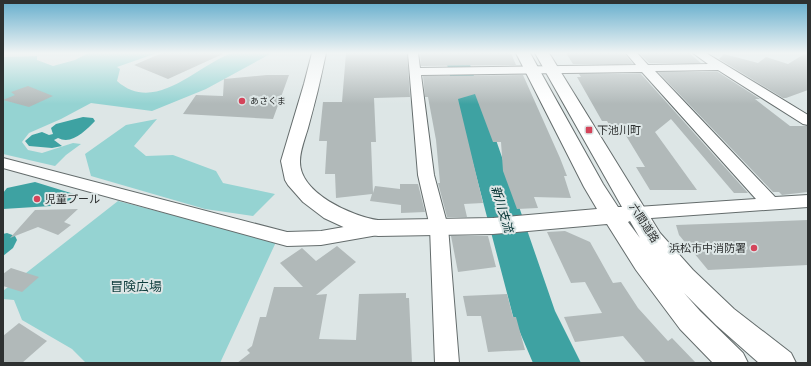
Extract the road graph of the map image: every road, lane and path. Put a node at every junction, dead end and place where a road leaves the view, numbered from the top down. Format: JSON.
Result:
{"nodes":[{"id":1,"x":315,"y":70,"type":"edge"},
{"id":2,"x":527,"y":70,"type":"edge"},
{"id":3,"x":532,"y":70,"type":"edge"},
{"id":4,"x":552,"y":70,"type":"edge"},
{"id":5,"x":646,"y":70,"type":"edge"},
{"id":6,"x":725,"y":70,"type":"edge"},
{"id":7,"x":416,"y":72,"type":"joint"},
{"id":8,"x":808,"y":121,"type":"edge"},
{"id":9,"x":3,"y":163,"type":"edge"},
{"id":10,"x":808,"y":201,"type":"edge"},
{"id":11,"x":771,"y":204,"type":"junction"},
{"id":12,"x":637,"y":214,"type":"junction"},
{"id":13,"x":612,"y":215,"type":"junction"},
{"id":14,"x":439,"y":227,"type":"junction"},
{"id":15,"x":378,"y":228,"type":"junction"},
{"id":16,"x":447,"y":363,"type":"edge"},
{"id":17,"x":733,"y":363,"type":"edge"},
{"id":18,"x":781,"y":363,"type":"edge"}],
"edges":[{"from":1,"to":15,"type":"street"},
{"from":2,"to":7,"type":"street"},
{"from":3,"to":13,"type":"street","name":"六間道路"},
{"from":4,"to":12,"type":"street","name":"六間道路"},
{"from":5,"to":11,"type":"street"},
{"from":6,"to":8,"type":"street"},
{"from":7,"to":14,"type":"street"},
{"from":9,"to":15,"type":"street"},
{"from":10,"to":11,"type":"street"},
{"from":11,"to":12,"type":"street"},
{"from":12,"to":13,"type":"street"},
{"from":12,"to":18,"type":"street","name":"六間道路"},
{"from":13,"to":14,"type":"street"},
{"from":13,"to":17,"type":"street","name":"六間道路"},
{"from":14,"to":15,"type":"street"},
{"from":14,"to":16,"type":"street"}]}
